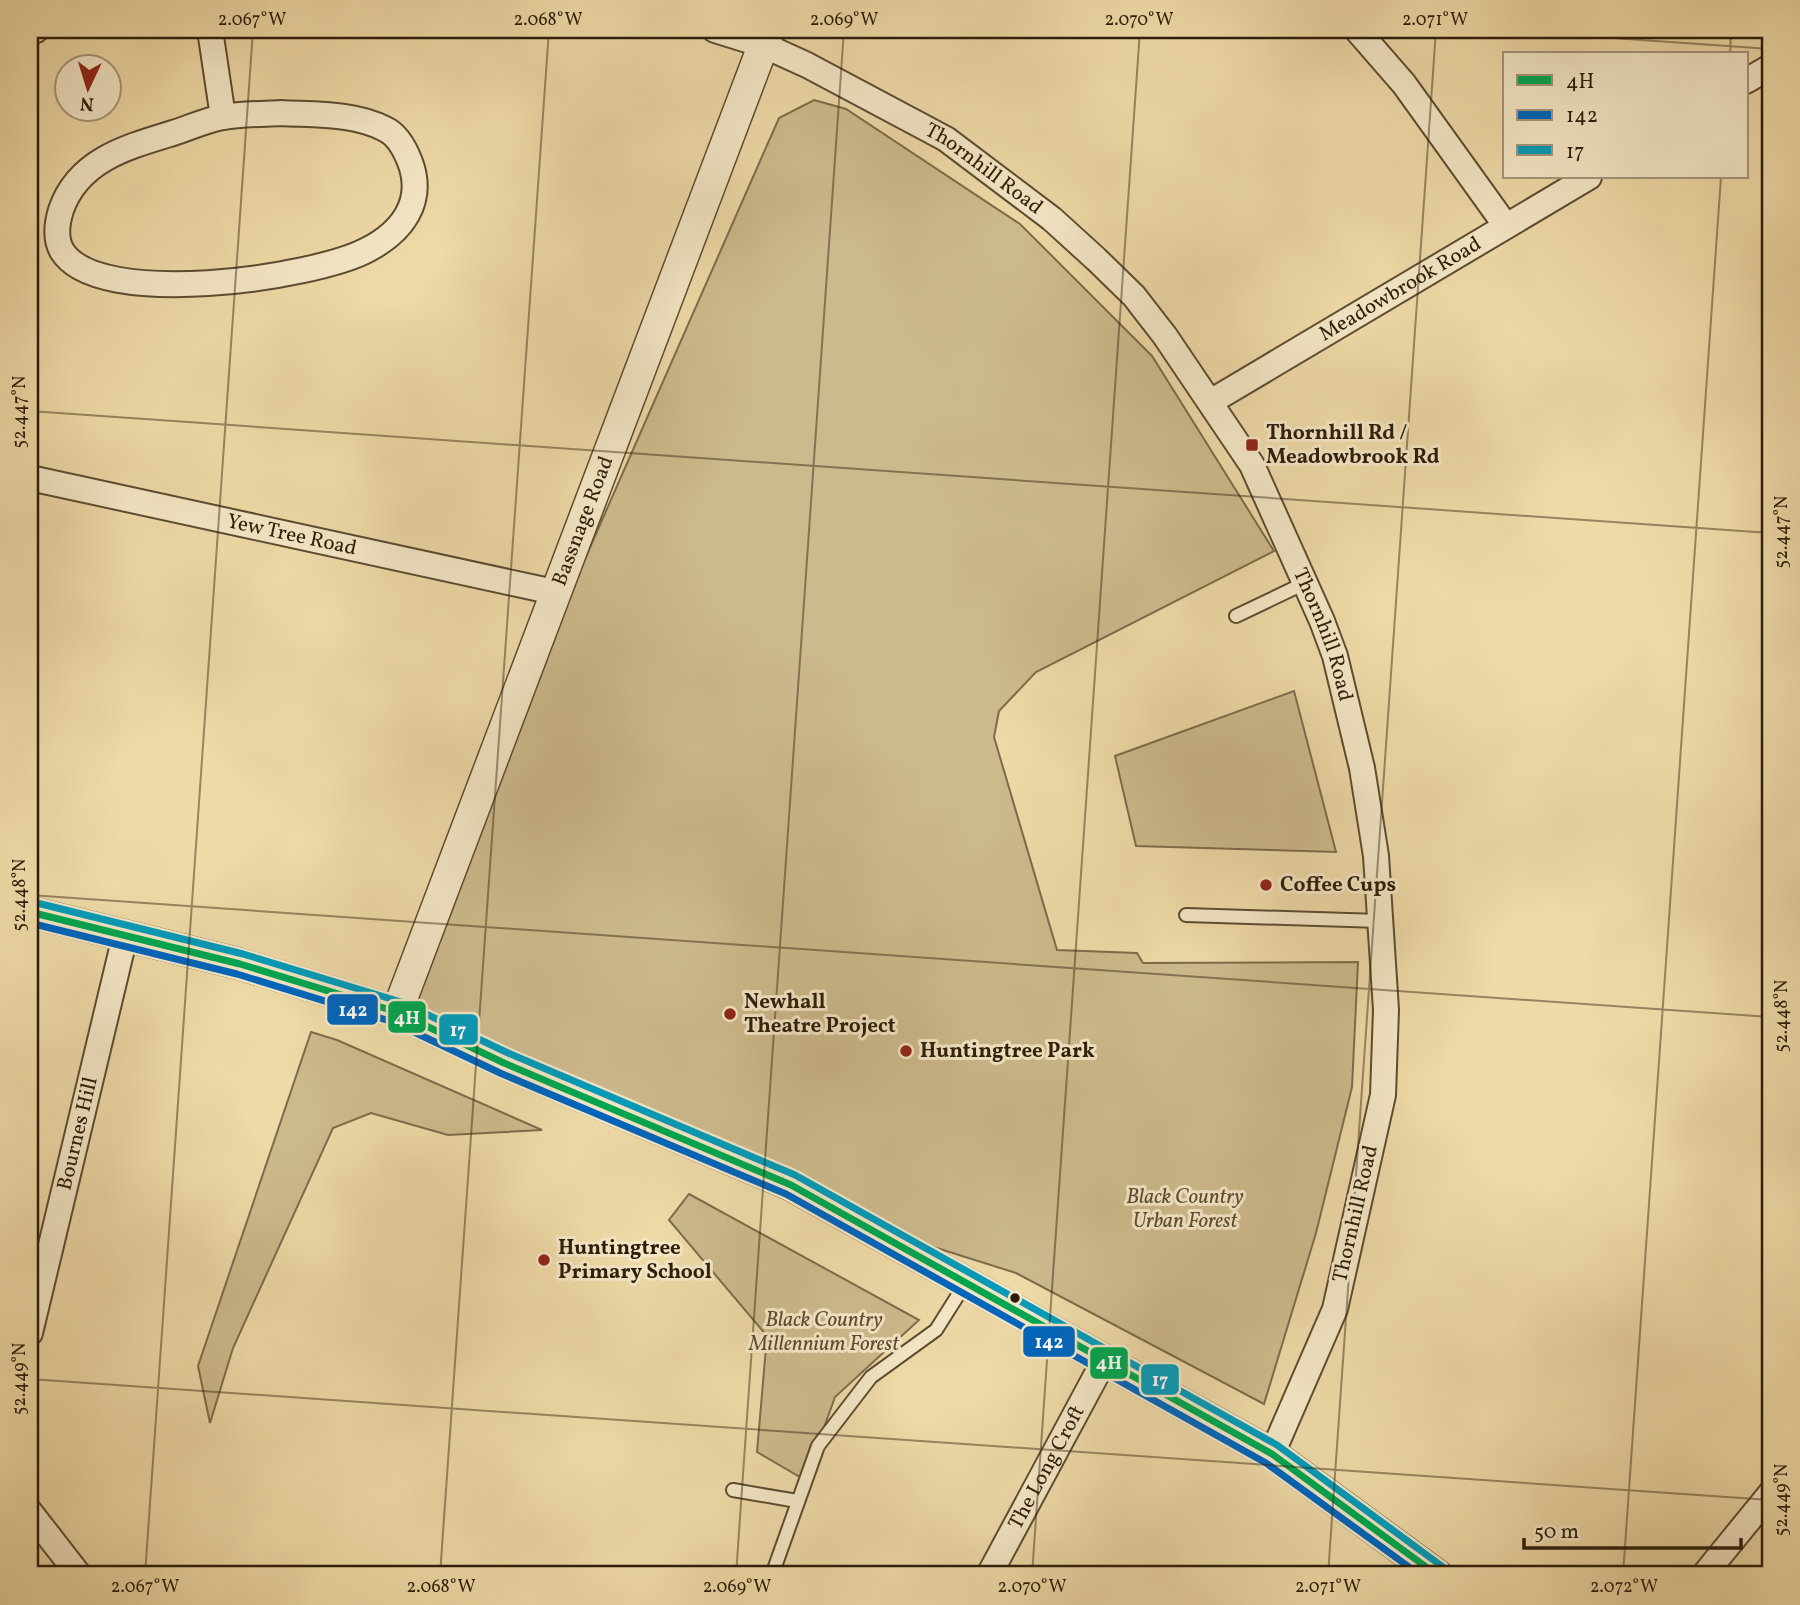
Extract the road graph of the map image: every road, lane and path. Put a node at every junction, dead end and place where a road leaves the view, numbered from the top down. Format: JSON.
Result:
{"nodes":[{"id":1,"x":36,"y":30,"type":"edge"},
{"id":2,"x":210,"y":30,"type":"edge"},
{"id":3,"x":715,"y":30,"type":"edge"},
{"id":4,"x":1357,"y":30,"type":"edge"},
{"id":5,"x":30,"y":32,"type":"edge"},
{"id":6,"x":766,"y":37,"type":"edge"},
{"id":7,"x":1770,"y":66,"type":"edge"},
{"id":8,"x":1748,"y":80,"type":"edge"},
{"id":9,"x":223,"y":117,"type":"junction"},
{"id":10,"x":1586,"y":178,"type":"edge"},
{"id":11,"x":1506,"y":226,"type":"junction"},
{"id":12,"x":1212,"y":401,"type":"junction"},
{"id":13,"x":30,"y":478,"type":"edge"},
{"id":14,"x":1305,"y":583,"type":"junction"},
{"id":15,"x":554,"y":592,"type":"junction"},
{"id":16,"x":1236,"y":616,"type":"dead end"},
{"id":17,"x":30,"y":912,"type":"edge"},
{"id":18,"x":1186,"y":915,"type":"dead end"},
{"id":19,"x":1380,"y":921,"type":"junction"},
{"id":20,"x":125,"y":936,"type":"junction"},
{"id":21,"x":397,"y":1013,"type":"junction"},
{"id":22,"x":965,"y":1284,"type":"junction"},
{"id":23,"x":33,"y":1301,"type":"edge"},
{"id":24,"x":30,"y":1333,"type":"edge"},
{"id":25,"x":1105,"y":1359,"type":"junction"},
{"id":26,"x":1272,"y":1454,"type":"junction"},
{"id":27,"x":733,"y":1490,"type":"dead end"},
{"id":28,"x":1770,"y":1494,"type":"edge"},
{"id":29,"x":797,"y":1501,"type":"junction"},
{"id":30,"x":30,"y":1512,"type":"edge"},
{"id":31,"x":79,"y":1575,"type":"edge"},
{"id":32,"x":772,"y":1575,"type":"edge"},
{"id":33,"x":989,"y":1575,"type":"edge"},
{"id":34,"x":1437,"y":1575,"type":"edge"},
{"id":35,"x":1704,"y":1575,"type":"edge"}],
"edges":[{"from":1,"to":5,"type":"street"},
{"from":2,"to":9,"type":"street"},
{"from":3,"to":6,"type":"street","name":"Thornhill Road"},
{"from":4,"to":11,"type":"street"},
{"from":6,"to":12,"type":"street","name":"Thornhill Road"},
{"from":6,"to":15,"type":"street","name":"Bassnage Road"},
{"from":7,"to":8,"type":"street"},
{"from":9,"to":9,"type":"street"},
{"from":10,"to":11,"type":"street","name":"Meadowbrook Road"},
{"from":11,"to":12,"type":"street","name":"Meadowbrook Road"},
{"from":12,"to":14,"type":"street","name":"Thornhill Road"},
{"from":13,"to":15,"type":"street","name":"Yew Tree Road"},
{"from":14,"to":16,"type":"lane"},
{"from":14,"to":19,"type":"street","name":"Thornhill Road"},
{"from":15,"to":21,"type":"street","name":"Bassnage Road"},
{"from":17,"to":20,"type":"street"},
{"from":18,"to":19,"type":"lane"},
{"from":19,"to":26,"type":"street","name":"Thornhill Road"},
{"from":20,"to":21,"type":"street"},
{"from":20,"to":23,"type":"street","name":"Bournes Hill"},
{"from":21,"to":22,"type":"street"},
{"from":22,"to":25,"type":"street"},
{"from":22,"to":29,"type":"lane"},
{"from":23,"to":24,"type":"street","name":"Bournes Hill"},
{"from":25,"to":26,"type":"street"},
{"from":25,"to":33,"type":"street","name":"The Long Croft"},
{"from":26,"to":34,"type":"street"},
{"from":27,"to":29,"type":"lane"},
{"from":28,"to":35,"type":"street"},
{"from":29,"to":32,"type":"lane"},
{"from":30,"to":31,"type":"street"}]}
